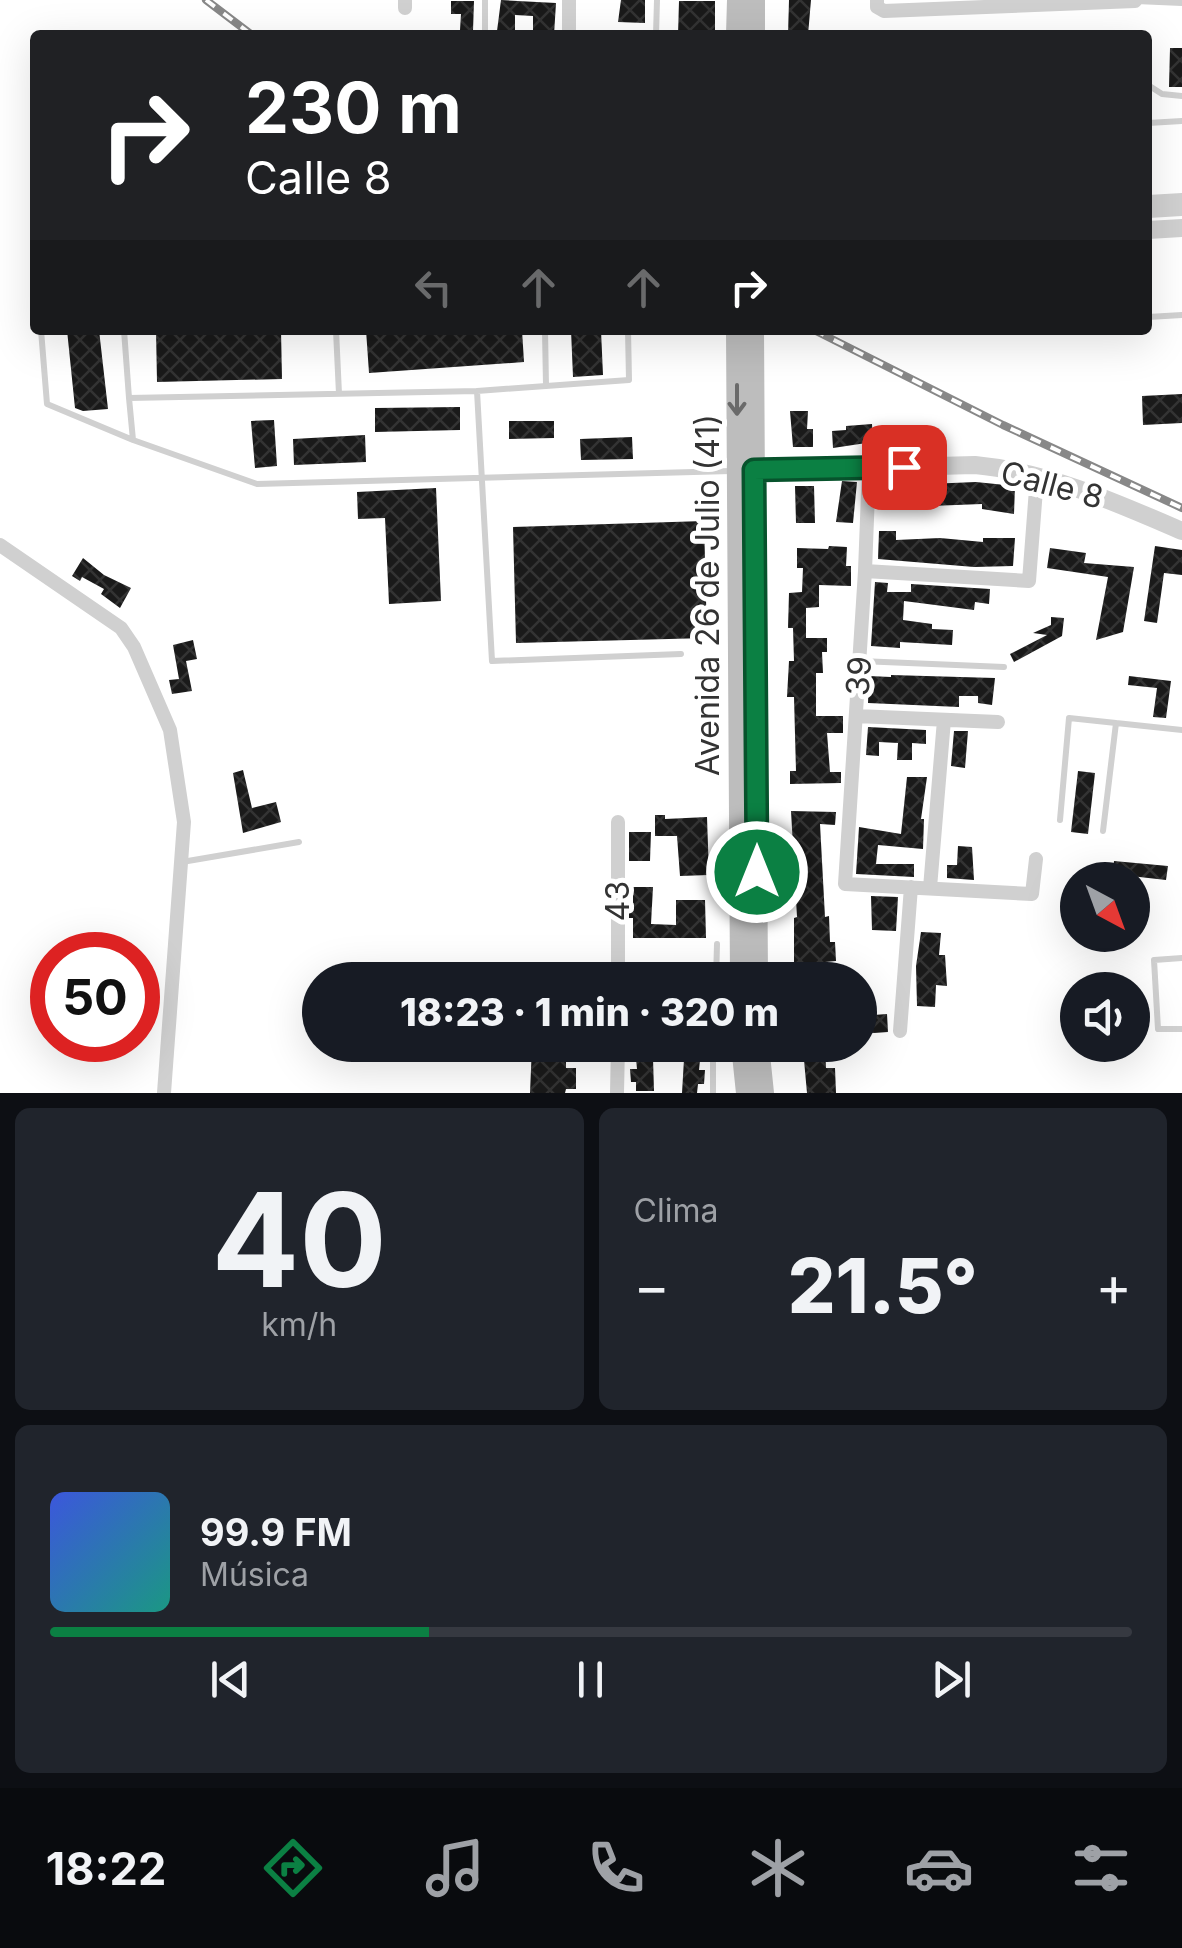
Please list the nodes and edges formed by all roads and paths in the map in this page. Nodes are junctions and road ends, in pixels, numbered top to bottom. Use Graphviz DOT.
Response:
graph roads {
  1 [pos="485,0"];
  2 [pos="570,0"];
  3 [pos="657,0"];
  4 [pos="736,0"];
  5 [pos="755,0"];
  6 [pos="1135,1"];
  7 [pos="1047,2"];
  8 [pos="1182,3"];
  9 [pos="970,4"];
  10 [pos="879,5"];
  11 [pos="485,30"];
  12 [pos="569,30"];
  13 [pos="656,30"];
  14 [pos="736,30"];
  15 [pos="755,30"];
  16 [pos="1152,88"];
  17 [pos="1182,96"];
  18 [pos="1182,121"];
  19 [pos="1152,122"];
  20 [pos="1182,196"];
  21 [pos="1152,198"];
  22 [pos="1182,207"];
  23 [pos="1152,209"];
  24 [pos="1182,228"];
  25 [pos="1152,230"];
  26 [pos="1182,315"];
  27 [pos="1152,317"];
  28 [pos="41,335"];
  29 [pos="124,335"];
  30 [pos="336,335"];
  31 [pos="544,335"];
  32 [pos="628,335"];
  33 [pos="736,335"];
  34 [pos="754,335"];
  35 [pos="546,386"];
  36 [pos="477,391"];
  37 [pos="339,394"];
  38 [pos="129,398"];
  39 [pos="133,440"];
  40 [pos="869,467"];
  41 [pos="746,471"];
  42 [pos="1037,476"];
  43 [pos="482,478"];
  44 [pos="1182,530"];
  45 [pos="0,545"];
  46 [pos="866,571"];
  47 [pos="680,654"];
  48 [pos="860,662"];
  49 [pos="1004,668"];
  50 [pos="856,716"];
  51 [pos="944,720"];
  52 [pos="998,722"];
  53 [pos="1116,724"];
  54 [pos="1182,730"];
  55 [pos="1060,820"];
  56 [pos="618,822"];
  57 [pos="1103,831"];
  58 [pos="299,842"];
  59 [pos="1036,859"];
  60 [pos="181,862"];
  61 [pos="911,887"];
  62 [pos="930,888"];
  63 [pos="717,944"];
  64 [pos="1182,958"];
  65 [pos="618,962"];
  66 [pos="716,962"];
  67 [pos="740,962"];
  68 [pos="758,962"];
  69 [pos="1182,1029"];
  70 [pos="900,1030"];
  71 [pos="618,1062"];
  72 [pos="713,1062"];
  73 [pos="742,1062"];
  74 [pos="761,1062"];
  75 [pos="164,1093"];
  76 [pos="618,1093"];
  77 [pos="713,1093"];
  78 [pos="746,1093"];
  79 [pos="764,1093"];
  1 -- 11 [label="lane"];
  2 -- 12 [label="street"];
  3 -- 13 [label="lane"];
  4 -- 14 [label="main road"];
  5 -- 15 [label="main road"];
  6 -- 7 [label="street"];
  6 -- 8 [label="lane"];
  7 -- 9 [label="street"];
  9 -- 10 [label="street"];
  16 -- 17 [label="lane"];
  18 -- 19 [label="lane"];
  20 -- 21 [label="lane"];
  22 -- 23 [label="street"];
  24 -- 25 [label="street"];
  26 -- 27 [label="lane"];
  28 -- 39 [label="lane"];
  29 -- 38 [label="lane"];
  30 -- 37 [label="lane"];
  31 -- 35 [label="lane"];
  32 -- 35 [label="lane"];
  33 -- 41 [label="main road, Avenida 26 de Julio (41), one-way"];
  34 -- 41 [label="main road, Avenida 26 de Julio (41)"];
  35 -- 36 [label="lane"];
  36 -- 37 [label="lane"];
  36 -- 43 [label="lane"];
  37 -- 38 [label="lane"];
  38 -- 39 [label="lane"];
  39 -- 43 [label="lane"];
  40 -- 41 [label="street, Calle 8"];
  40 -- 42 [label="street, Calle 8"];
  40 -- 46 [label="street, 39"];
  41 -- 43 [label="lane"];
  41 -- 67 [label="main road, Avenida 26 de Julio (41)"];
  41 -- 68 [label="main road, Avenida 26 de Julio (41)"];
  42 -- 44 [label="street, Calle 8"];
  42 -- 46 [label="street"];
  43 -- 47 [label="lane"];
  45 -- 60 [label="street"];
  46 -- 48 [label="street, 39"];
  48 -- 49 [label="lane"];
  48 -- 50 [label="street, 39"];
  50 -- 51 [label="street"];
  50 -- 61 [label="street, 39"];
  51 -- 52 [label="street"];
  51 -- 62 [label="street"];
  53 -- 54 [label="lane"];
  53 -- 55 [label="lane"];
  53 -- 57 [label="lane"];
  56 -- 65 [label="street, 43"];
  58 -- 60 [label="lane"];
  59 -- 62 [label="street"];
  60 -- 75 [label="street"];
  61 -- 62 [label="street"];
  61 -- 70 [label="street"];
  63 -- 66 [label="lane"];
  64 -- 69 [label="lane"];
  71 -- 76 [label="street"];
  72 -- 77 [label="lane"];
  73 -- 78 [label="main road"];
  74 -- 79 [label="main road"];
}
